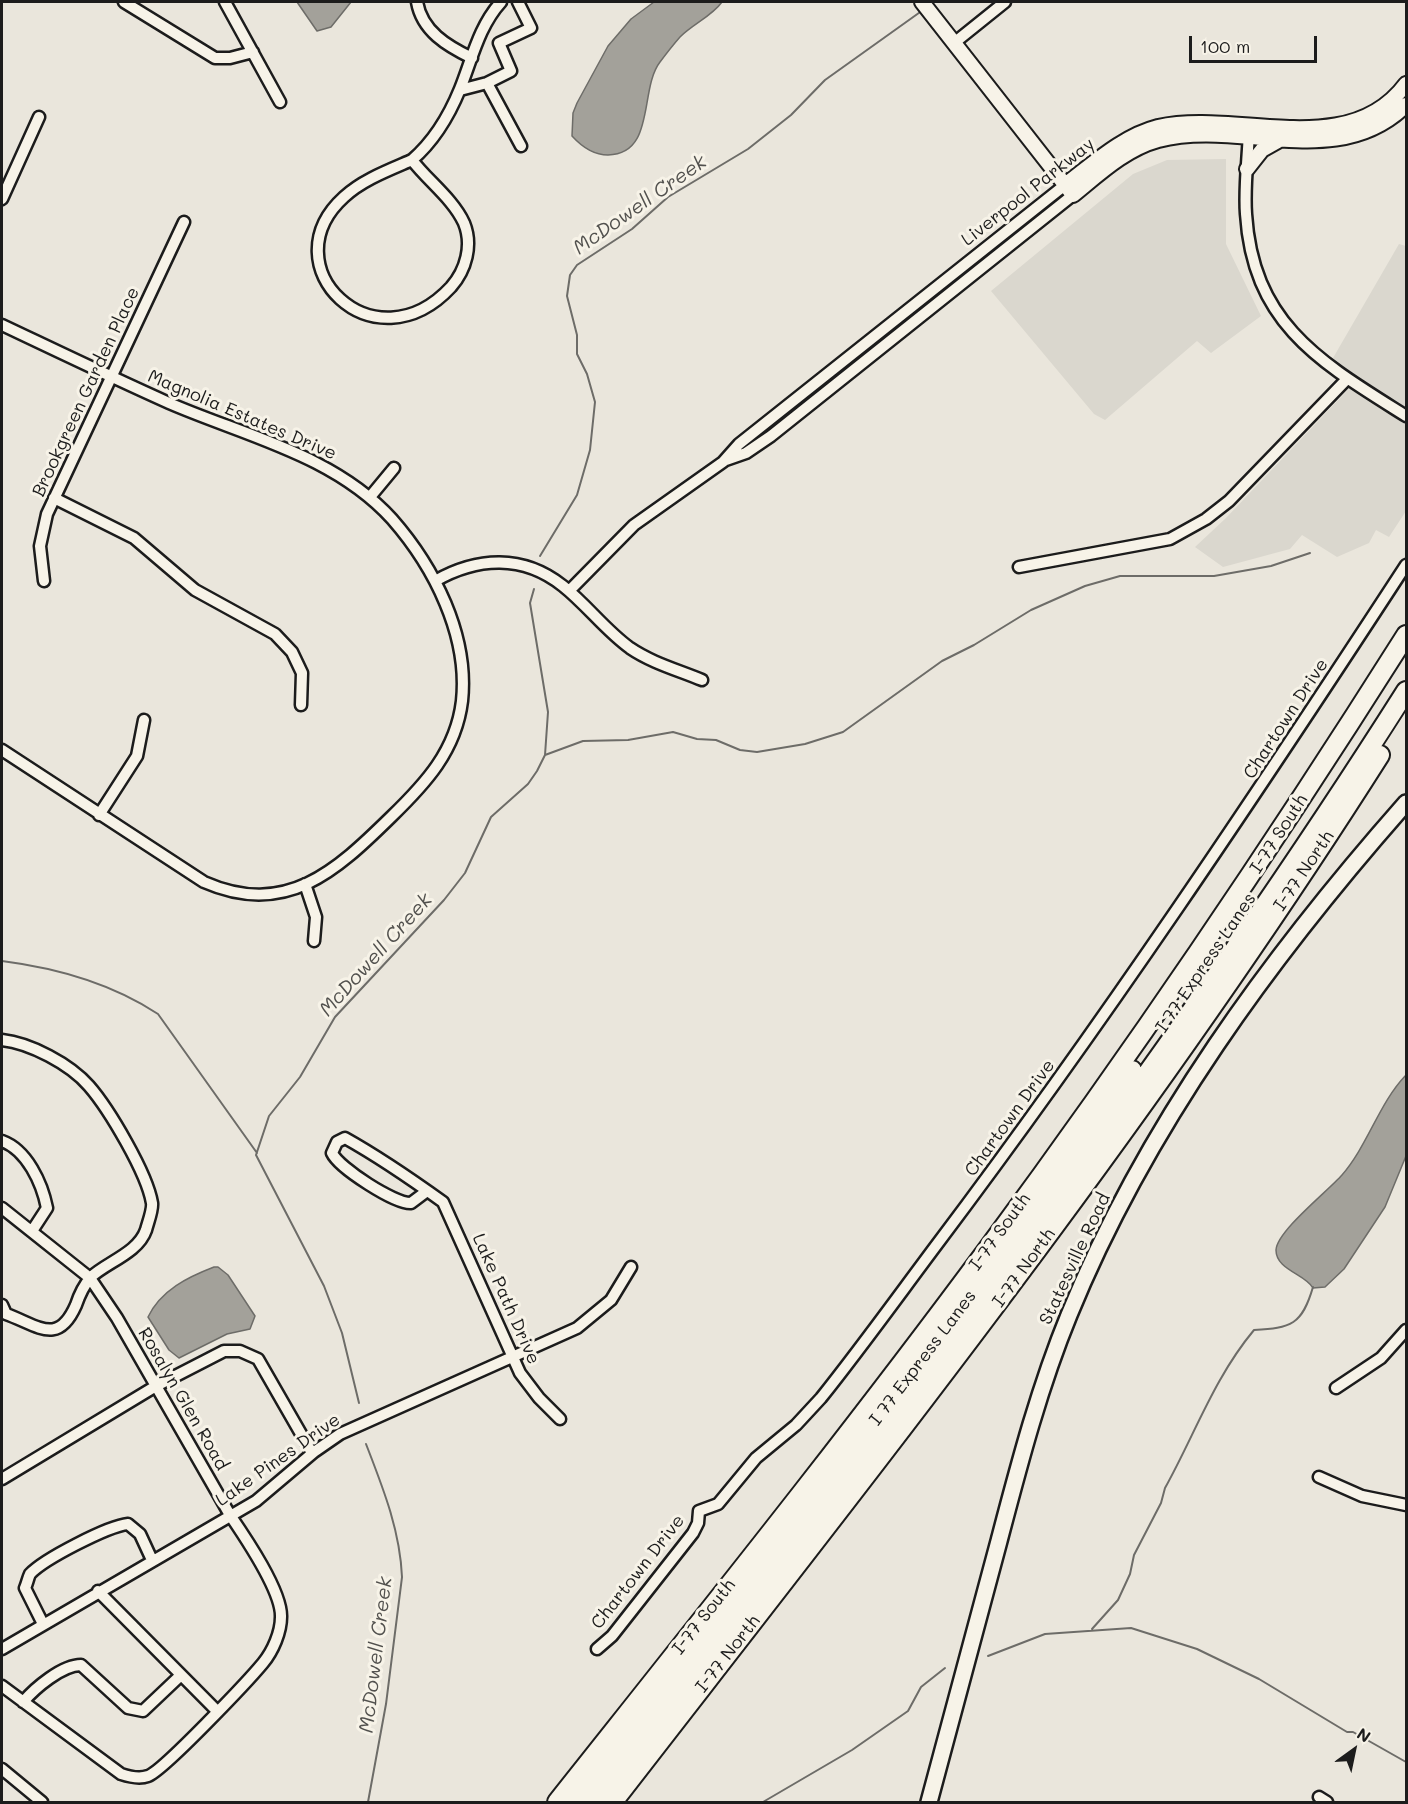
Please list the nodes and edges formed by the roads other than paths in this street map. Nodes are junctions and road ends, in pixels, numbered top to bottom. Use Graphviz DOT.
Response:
graph roads {
  1 [pos="124,2"];
  2 [pos="225,2"];
  3 [pos="417,2"];
  4 [pos="501,2"];
  5 [pos="518,2"];
  6 [pos="922,2"];
  7 [pos="1005,2"];
  8 [pos="954,43"];
  9 [pos="253,52"];
  10 [pos="472,58"];
  11 [pos="487,82"];
  12 [pos="1407,84"];
  13 [pos="460,90"];
  14 [pos="280,102"];
  15 [pos="1407,105"];
  16 [pos="39,117"];
  17 [pos="1249,132"];
  18 [pos="1280,140"];
  19 [pos="520,146"];
  20 [pos="412,160"];
  21 [pos="1247,169"];
  22 [pos="1069,190"];
  23 [pos="2,199"];
  24 [pos="183,222"];
  25 [pos="2,325"];
  26 [pos="111,376"];
  27 [pos="1347,379"];
  28 [pos="1407,416"];
  29 [pos="394,468"];
  30 [pos="370,497"];
  31 [pos="54,498"];
  32 [pos="1407,565"];
  33 [pos="1019,567"];
  34 [pos="44,580"];
  35 [pos="435,581"];
  36 [pos="569,591"];
  37 [pos="1407,636"];
  38 [pos="1407,656"];
  39 [pos="702,680"];
  40 [pos="1407,692"];
  41 [pos="301,705"];
  42 [pos="1407,713"];
  43 [pos="144,720"];
  44 [pos="2,750"];
  45 [pos="1407,804"];
  46 [pos="99,815"];
  47 [pos="305,885"];
  48 [pos="314,941"];
  49 [pos="2,1040"];
  50 [pos="2,1142"];
  51 [pos="427,1191"];
  52 [pos="2,1208"];
  53 [pos="1052,1230"];
  54 [pos="32,1231"];
  55 [pos="631,1267"];
  56 [pos="90,1278"];
  57 [pos="979,1305"];
  58 [pos="3,1313"];
  59 [pos="1407,1330"];
  60 [pos="511,1357"];
  61 [pos="156,1386"];
  62 [pos="1336,1388"];
  63 [pos="560,1419"];
  64 [pos="312,1453"];
  65 [pos="1319,1478"];
  66 [pos="2,1479"];
  67 [pos="1407,1505"];
  68 [pos="230,1515"];
  69 [pos="779,1522"];
  70 [pos="152,1560"];
  71 [pos="98,1592"];
  72 [pos="721,1618"];
  73 [pos="43,1624"];
  74 [pos="2,1649"];
  75 [pos="597,1650"];
  76 [pos="181,1675"];
  77 [pos="2,1686"];
  78 [pos="23,1702"];
  79 [pos="217,1712"];
  80 [pos="2,1769"];
  81 [pos="42,1803"];
  82 [pos="557,1803"];
  83 [pos="575,1803"];
  84 [pos="595,1803"];
  85 [pos="613,1803"];
  86 [pos="929,1803"];
  1 -- 9 [label="street"];
  2 -- 9 [label="street"];
  3 -- 10 [label="street"];
  4 -- 10 [label="street"];
  5 -- 11 [label="street"];
  6 -- 8 [label="street"];
  7 -- 8 [label="street"];
  8 -- 22 [label="street"];
  9 -- 14 [label="street"];
  10 -- 13 [label="street"];
  11 -- 13 [label="street"];
  11 -- 19 [label="street"];
  12 -- 17 [label="street, Liverpool Parkway"];
  13 -- 20 [label="street"];
  15 -- 18 [label="street, Liverpool Parkway"];
  16 -- 23 [label="street"];
  17 -- 18 [label="street, Liverpool Parkway"];
  17 -- 21 [label="street"];
  17 -- 22 [label="street, Liverpool Parkway"];
  18 -- 21 [label="street"];
  20 -- 20 [label="street"];
  21 -- 27 [label="street"];
  22 -- 36 [label="street, Liverpool Parkway"];
  24 -- 26 [label="street, Brookgreen Garden Place"];
  25 -- 26 [label="street, Magnolia Estates Drive"];
  26 -- 30 [label="street, Magnolia Estates Drive"];
  26 -- 31 [label="street, Brookgreen Garden Place"];
  27 -- 28 [label="street"];
  27 -- 33 [label="street"];
  29 -- 30 [label="street"];
  30 -- 35 [label="street, Magnolia Estates Drive"];
  31 -- 34 [label="street, Brookgreen Garden Place"];
  31 -- 41 [label="street"];
  32 -- 75 [label="street, Chartown Drive"];
  35 -- 36 [label="street"];
  35 -- 47 [label="street, Magnolia Estates Drive"];
  36 -- 39 [label="street"];
  37 -- 69 [label="highway, I-77 South"];
  38 -- 72 [label="highway, I 77 Express Lanes"];
  40 -- 57 [label="highway, I 77 Express Lanes"];
  42 -- 53 [label="highway, I-77 North"];
  43 -- 46 [label="street"];
  44 -- 46 [label="street, Magnolia Estates Drive"];
  45 -- 86 [label="main road, Statesville Road"];
  46 -- 47 [label="street, Magnolia Estates Drive"];
  47 -- 48 [label="street"];
  49 -- 56 [label="street"];
  50 -- 54 [label="street"];
  51 -- 51 [label="street, Lake Path Drive"];
  51 -- 60 [label="street, Lake Path Drive"];
  52 -- 54 [label="street, Rosalyn Glen Road"];
  53 -- 57 [label="highway"];
  53 -- 85 [label="highway, I-77 North"];
  54 -- 56 [label="street, Rosalyn Glen Road"];
  55 -- 60 [label="street, Lake Pines Drive"];
  56 -- 58 [label="street"];
  56 -- 61 [label="street, Rosalyn Glen Road"];
  57 -- 84 [label="highway, I 77 Express Lanes"];
  59 -- 62 [label="street"];
  60 -- 63 [label="street, Lake Path Drive"];
  60 -- 64 [label="street, Lake Pines Drive"];
  61 -- 64 [label="street"];
  61 -- 66 [label="street"];
  61 -- 68 [label="street, Rosalyn Glen Road"];
  64 -- 68 [label="street, Lake Pines Drive"];
  65 -- 67 [label="street"];
  68 -- 70 [label="street, Lake Pines Drive"];
  68 -- 79 [label="street, Rosalyn Glen Road"];
  69 -- 72 [label="highway"];
  69 -- 82 [label="highway, I-77 South"];
  70 -- 71 [label="street, Lake Pines Drive"];
  70 -- 73 [label="street"];
  71 -- 73 [label="street, Lake Pines Drive"];
  71 -- 76 [label="street"];
  72 -- 83 [label="highway, I 77 Express Lanes"];
  73 -- 74 [label="street, Lake Pines Drive"];
  76 -- 78 [label="street"];
  76 -- 79 [label="street"];
  77 -- 78 [label="street"];
  78 -- 79 [label="street"];
  80 -- 81 [label="street"];
}
